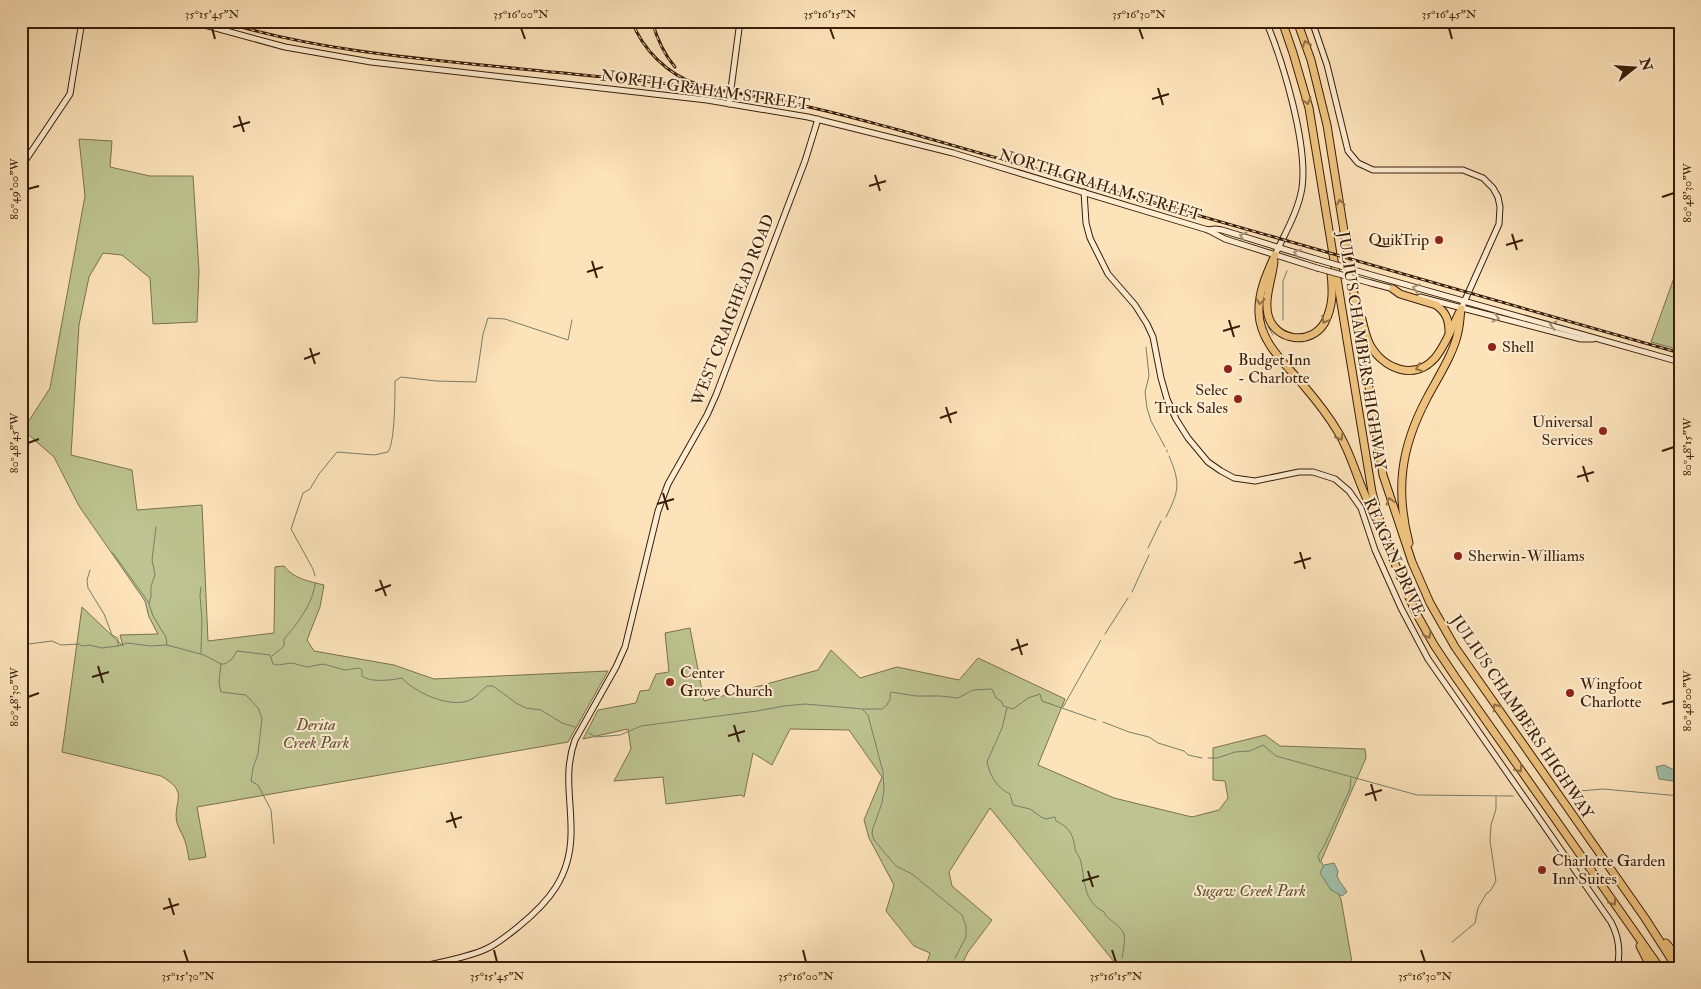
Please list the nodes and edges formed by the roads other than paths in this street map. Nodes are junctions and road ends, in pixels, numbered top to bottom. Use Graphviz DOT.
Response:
graph roads {
  1 [pos="82,21"];
  2 [pos="190,21"];
  3 [pos="740,21"];
  4 [pos="1266,21"];
  5 [pos="1282,21"];
  6 [pos="1297,21"];
  7 [pos="1312,21"];
  8 [pos="729,104"];
  9 [pos="818,119"];
  10 [pos="21,167"];
  11 [pos="1084,192"];
  12 [pos="1327,221"];
  13 [pos="1208,230"];
  14 [pos="1278,247"];
  15 [pos="1275,255"];
  16 [pos="1353,287"];
  17 [pos="1393,289"];
  18 [pos="1464,300"];
  19 [pos="1461,309"];
  20 [pos="1449,332"];
  21 [pos="1595,339"];
  22 [pos="1680,362"];
  23 [pos="1380,522"];
  24 [pos="1419,580"];
  25 [pos="1645,918"];
  26 [pos="1632,930"];
  27 [pos="1680,960"];
  28 [pos="416,968"];
  29 [pos="1618,968"];
  30 [pos="1651,968"];
  31 [pos="1660,968"];
  32 [pos="1677,968"];
  1 -- 10 [label="street"];
  2 -- 8 [label="street, NORTH GRAHAM STREET"];
  3 -- 8 [label="street"];
  4 -- 14 [label="street"];
  5 -- 12 [label="highway, JULIUS CHAMBERS HIGHWAY, one-way"];
  16 -- 6 [label="highway, JULIUS CHAMBERS HIGHWAY, one-way"];
  7 -- 18 [label="street"];
  8 -- 9 [label="street, NORTH GRAHAM STREET"];
  9 -- 11 [label="street, NORTH GRAHAM STREET"];
  9 -- 28 [label="street, WEST CRAIGHEAD ROAD"];
  11 -- 13 [label="street, NORTH GRAHAM STREET"];
  11 -- 29 [label="street, REAGAN DRIVE"];
  12 -- 15 [label="highway, one-way"];
  12 -- 23 [label="highway, JULIUS CHAMBERS HIGHWAY"];
  14 -- 13 [label="street, NORTH GRAHAM STREET, one-way"];
  13 -- 15 [label="street, NORTH GRAHAM STREET"];
  14 -- 15 [label="street"];
  18 -- 14 [label="street, NORTH GRAHAM STREET, one-way, bridge"];
  15 -- 17 [label="street, NORTH GRAHAM STREET, bridge"];
  15 -- 23 [label="highway, one-way"];
  20 -- 16 [label="highway, one-way"];
  24 -- 16 [label="highway, JULIUS CHAMBERS HIGHWAY, one-way"];
  17 -- 19 [label="street, NORTH GRAHAM STREET"];
  17 -- 20 [label="highway"];
  18 -- 19 [label="street"];
  21 -- 18 [label="street, NORTH GRAHAM STREET, one-way"];
  19 -- 20 [label="highway"];
  19 -- 21 [label="street, NORTH GRAHAM STREET, one-way"];
  19 -- 24 [label="highway"];
  21 -- 22 [label="street, NORTH GRAHAM STREET"];
  23 -- 26 [label="highway, JULIUS CHAMBERS HIGHWAY, one-way"];
  25 -- 24 [label="highway, JULIUS CHAMBERS HIGHWAY, one-way"];
  25 -- 27 [label="highway"];
  25 -- 32 [label="highway, JULIUS CHAMBERS HIGHWAY"];
  26 -- 30 [label="highway"];
  26 -- 31 [label="highway, JULIUS CHAMBERS HIGHWAY"];
}
